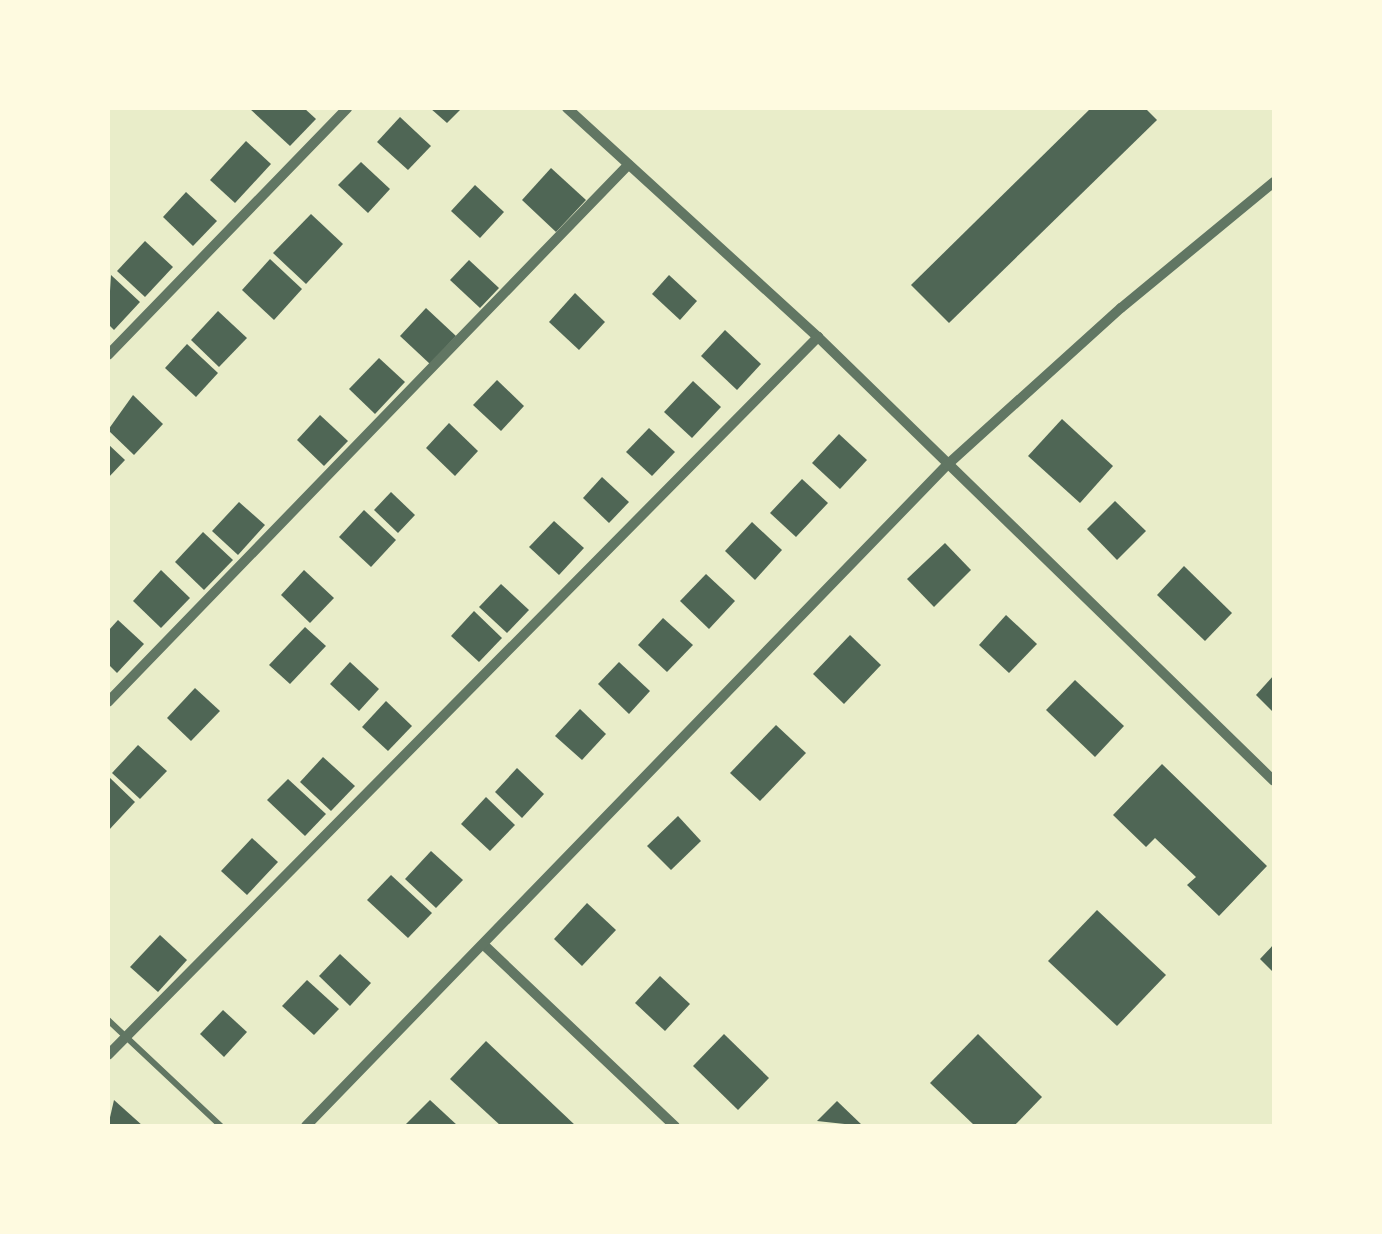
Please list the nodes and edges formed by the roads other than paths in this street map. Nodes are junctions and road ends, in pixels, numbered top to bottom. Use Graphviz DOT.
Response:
graph roads {
  1 [pos="347,108"];
  2 [pos="567,108"];
  3 [pos="628,164"];
  4 [pos="1274,182"];
  5 [pos="818,337"];
  6 [pos="108,355"];
  7 [pos="947,465"];
  8 [pos="108,702"];
  9 [pos="1274,781"];
  10 [pos="485,946"];
  11 [pos="108,1020"];
  12 [pos="125,1036"];
  13 [pos="108,1055"];
  14 [pos="221,1126"];
  15 [pos="306,1126"];
  16 [pos="674,1126"];
  1 -- 6 [label="street"];
  2 -- 3 [label="street"];
  3 -- 5 [label="street"];
  3 -- 8 [label="street"];
  4 -- 7 [label="street"];
  5 -- 7 [label="street"];
  5 -- 12 [label="street"];
  7 -- 9 [label="street"];
  7 -- 10 [label="street"];
  10 -- 15 [label="street"];
  10 -- 16 [label="street"];
  11 -- 12 [label="lane"];
  12 -- 13 [label="street"];
  12 -- 14 [label="lane"];
}
